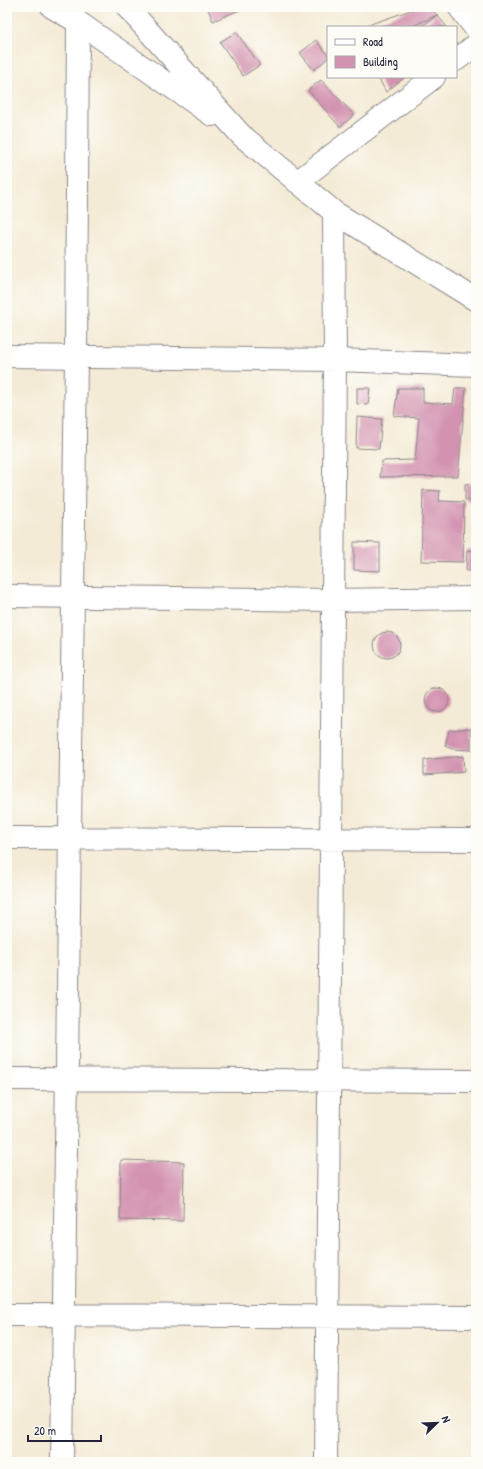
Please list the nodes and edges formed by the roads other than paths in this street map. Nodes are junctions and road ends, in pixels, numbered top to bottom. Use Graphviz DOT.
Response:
graph roads {
  1 [pos="52,7"];
  2 [pos="127,7"];
  3 [pos="459,7"];
  4 [pos="78,22"];
  5 [pos="476,29"];
  6 [pos="476,45"];
  7 [pos="457,59"];
  8 [pos="433,78"];
  9 [pos="241,135"];
  10 [pos="297,182"];
  11 [pos="334,212"];
  12 [pos="476,300"];
  13 [pos="7,356"];
  14 [pos="76,357"];
  15 [pos="335,360"];
  16 [pos="476,364"];
  17 [pos="7,596"];
  18 [pos="73,596"];
  19 [pos="476,598"];
  20 [pos="333,600"];
  21 [pos="7,838"];
  22 [pos="70,838"];
  23 [pos="331,839"];
  24 [pos="476,840"];
  25 [pos="7,1079"];
  26 [pos="67,1079"];
  27 [pos="329,1080"];
  28 [pos="476,1080"];
  29 [pos="7,1315"];
  30 [pos="64,1315"];
  31 [pos="327,1317"];
  32 [pos="476,1317"];
  33 [pos="62,1462"];
  34 [pos="326,1462"];
  1 -- 4 [label="street"];
  2 -- 9 [label="street"];
  3 -- 5 [label="street"];
  4 -- 9 [label="street"];
  4 -- 14 [label="street"];
  6 -- 7 [label="street"];
  8 -- 10 [label="street"];
  9 -- 10 [label="street"];
  10 -- 11 [label="street"];
  11 -- 12 [label="street"];
  11 -- 15 [label="street"];
  13 -- 14 [label="street"];
  14 -- 15 [label="street"];
  14 -- 18 [label="street"];
  15 -- 16 [label="street"];
  15 -- 20 [label="street"];
  17 -- 18 [label="street"];
  18 -- 20 [label="street"];
  18 -- 22 [label="street"];
  19 -- 20 [label="street"];
  20 -- 23 [label="street"];
  21 -- 22 [label="street"];
  22 -- 23 [label="street"];
  22 -- 26 [label="street"];
  23 -- 24 [label="street"];
  23 -- 27 [label="street"];
  25 -- 26 [label="street"];
  26 -- 27 [label="street"];
  26 -- 30 [label="street"];
  27 -- 28 [label="street"];
  27 -- 31 [label="street"];
  29 -- 30 [label="street"];
  30 -- 31 [label="street"];
  30 -- 33 [label="street"];
  31 -- 32 [label="street"];
  31 -- 34 [label="street"];
}
